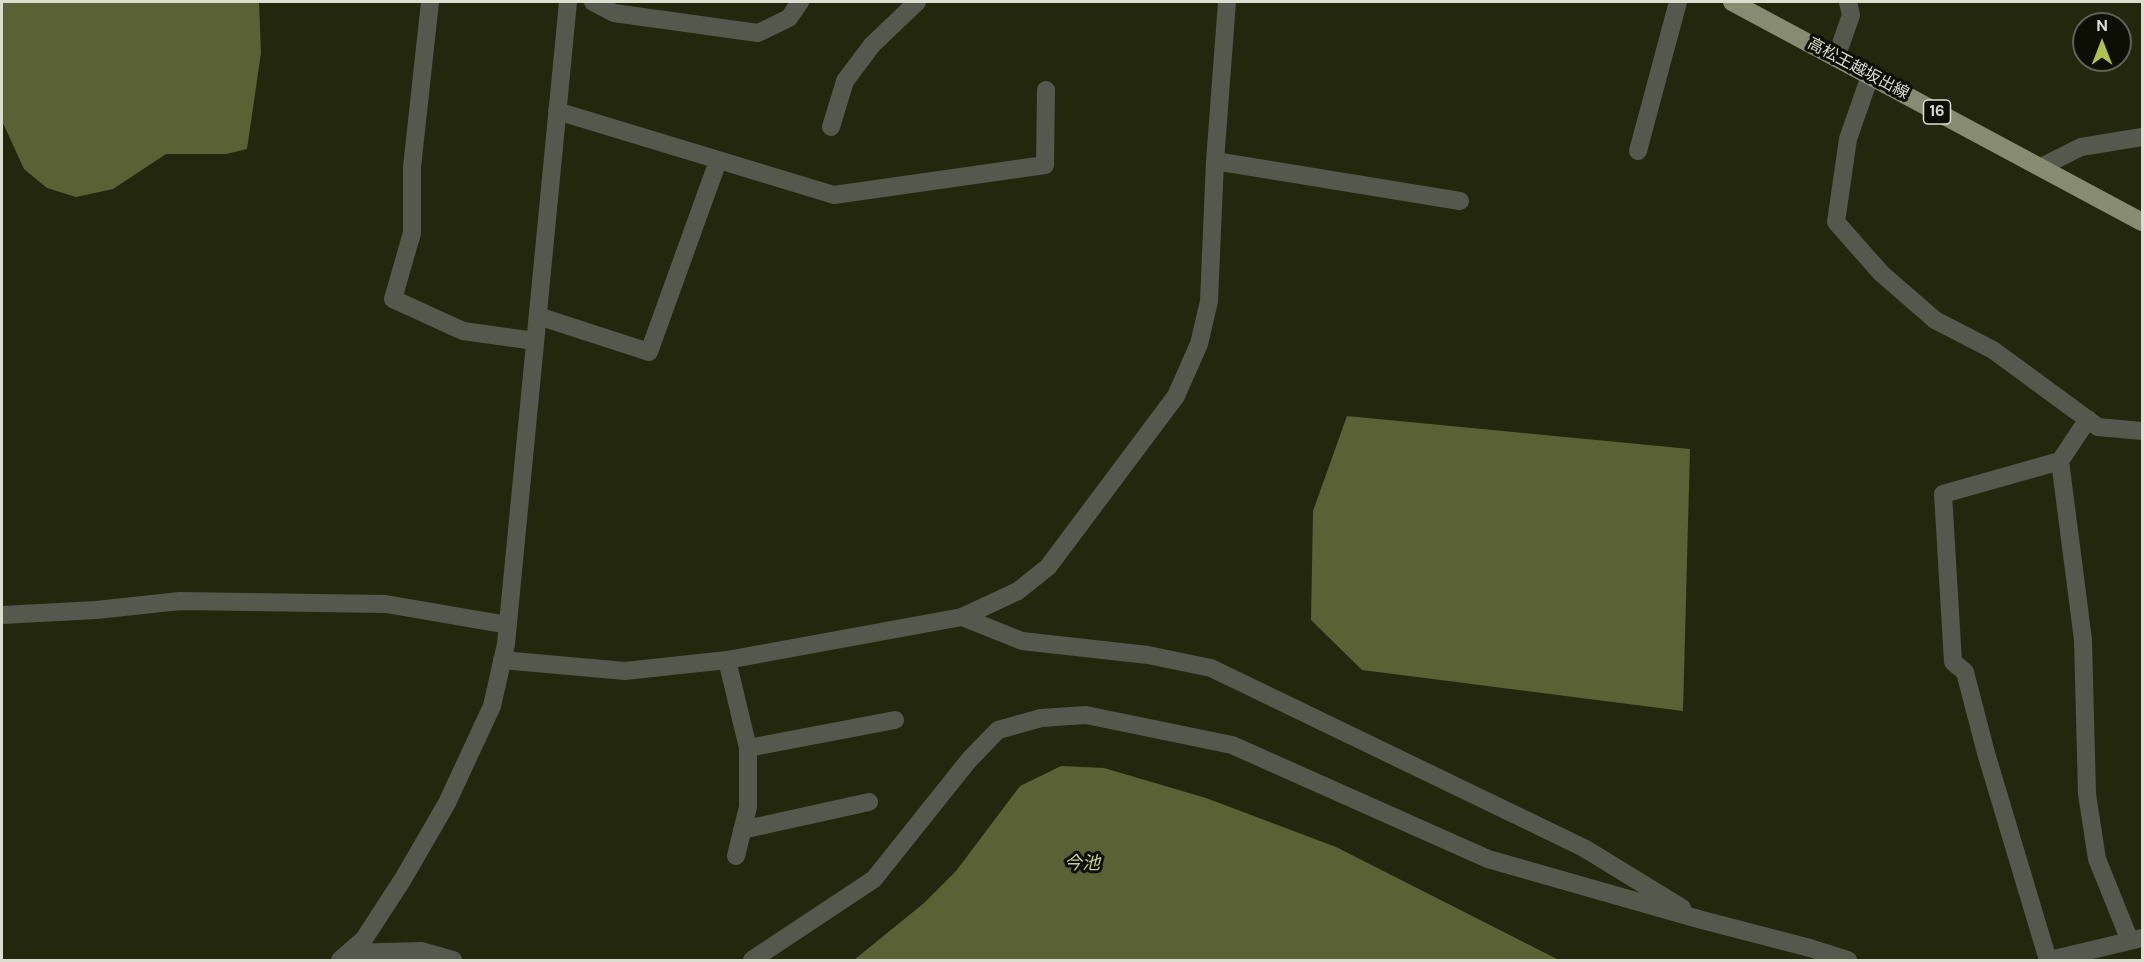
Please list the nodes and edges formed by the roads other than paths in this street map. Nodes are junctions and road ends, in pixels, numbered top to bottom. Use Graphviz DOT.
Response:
graph roads {
  1 [pos="430,2"];
  2 [pos="568,2"];
  3 [pos="593,2"];
  4 [pos="800,2"];
  5 [pos="917,2"];
  6 [pos="1227,2"];
  7 [pos="1678,2"];
  8 [pos="1732,2"];
  9 [pos="1848,2"];
  10 [pos="1836,58"];
  11 [pos="1870,76"];
  12 [pos="1046,90"];
  13 [pos="557,111"];
  14 [pos="831,127"];
  15 [pos="2142,137"];
  16 [pos="1638,152"];
  17 [pos="718,160"];
  18 [pos="1215,161"];
  19 [pos="2041,167"];
  20 [pos="1460,201"];
  21 [pos="2142,222"];
  22 [pos="538,316"];
  23 [pos="535,341"];
  24 [pos="2088,419"];
  25 [pos="2142,430"];
  26 [pos="2060,461"];
  27 [pos="2,615"];
  28 [pos="962,617"];
  29 [pos="508,625"];
  30 [pos="502,660"];
  31 [pos="727,660"];
  32 [pos="895,720"];
  33 [pos="748,748"];
  34 [pos="869,802"];
  35 [pos="742,830"];
  36 [pos="736,856"];
  37 [pos="1702,920"];
  38 [pos="2136,940"];
  39 [pos="1809,954"];
  40 [pos="344,956"];
  41 [pos="453,960"];
  42 [pos="752,960"];
  43 [pos="1848,960"];
  44 [pos="2049,960"];
  1 -- 23 [label="street"];
  2 -- 13 [label="street"];
  3 -- 4 [label="street"];
  5 -- 14 [label="street"];
  6 -- 18 [label="street"];
  7 -- 16 [label="street"];
  8 -- 10 [label="main road, 高松王越坂出線 / 16"];
  9 -- 10 [label="street"];
  10 -- 11 [label="main road, 高松王越坂出線 / 16"];
  11 -- 19 [label="main road, 高松王越坂出線 / 16"];
  11 -- 24 [label="street"];
  12 -- 17 [label="street"];
  13 -- 17 [label="street"];
  13 -- 22 [label="street"];
  15 -- 19 [label="street"];
  17 -- 22 [label="street"];
  18 -- 20 [label="street"];
  18 -- 28 [label="street"];
  19 -- 21 [label="main road, 高松王越坂出線 / 16"];
  22 -- 23 [label="street"];
  23 -- 29 [label="street"];
  24 -- 25 [label="street"];
  24 -- 26 [label="street"];
  26 -- 38 [label="street"];
  26 -- 44 [label="street"];
  27 -- 29 [label="street"];
  28 -- 31 [label="street"];
  28 -- 37 [label="street"];
  29 -- 30 [label="street"];
  30 -- 31 [label="street"];
  30 -- 40 [label="street"];
  31 -- 33 [label="street"];
  32 -- 33 [label="street"];
  33 -- 35 [label="street"];
  34 -- 35 [label="street"];
  35 -- 36 [label="street"];
  37 -- 39 [label="street"];
  37 -- 42 [label="street"];
  38 -- 44 [label="street"];
  39 -- 43 [label="street"];
  40 -- 41 [label="street"];
}
